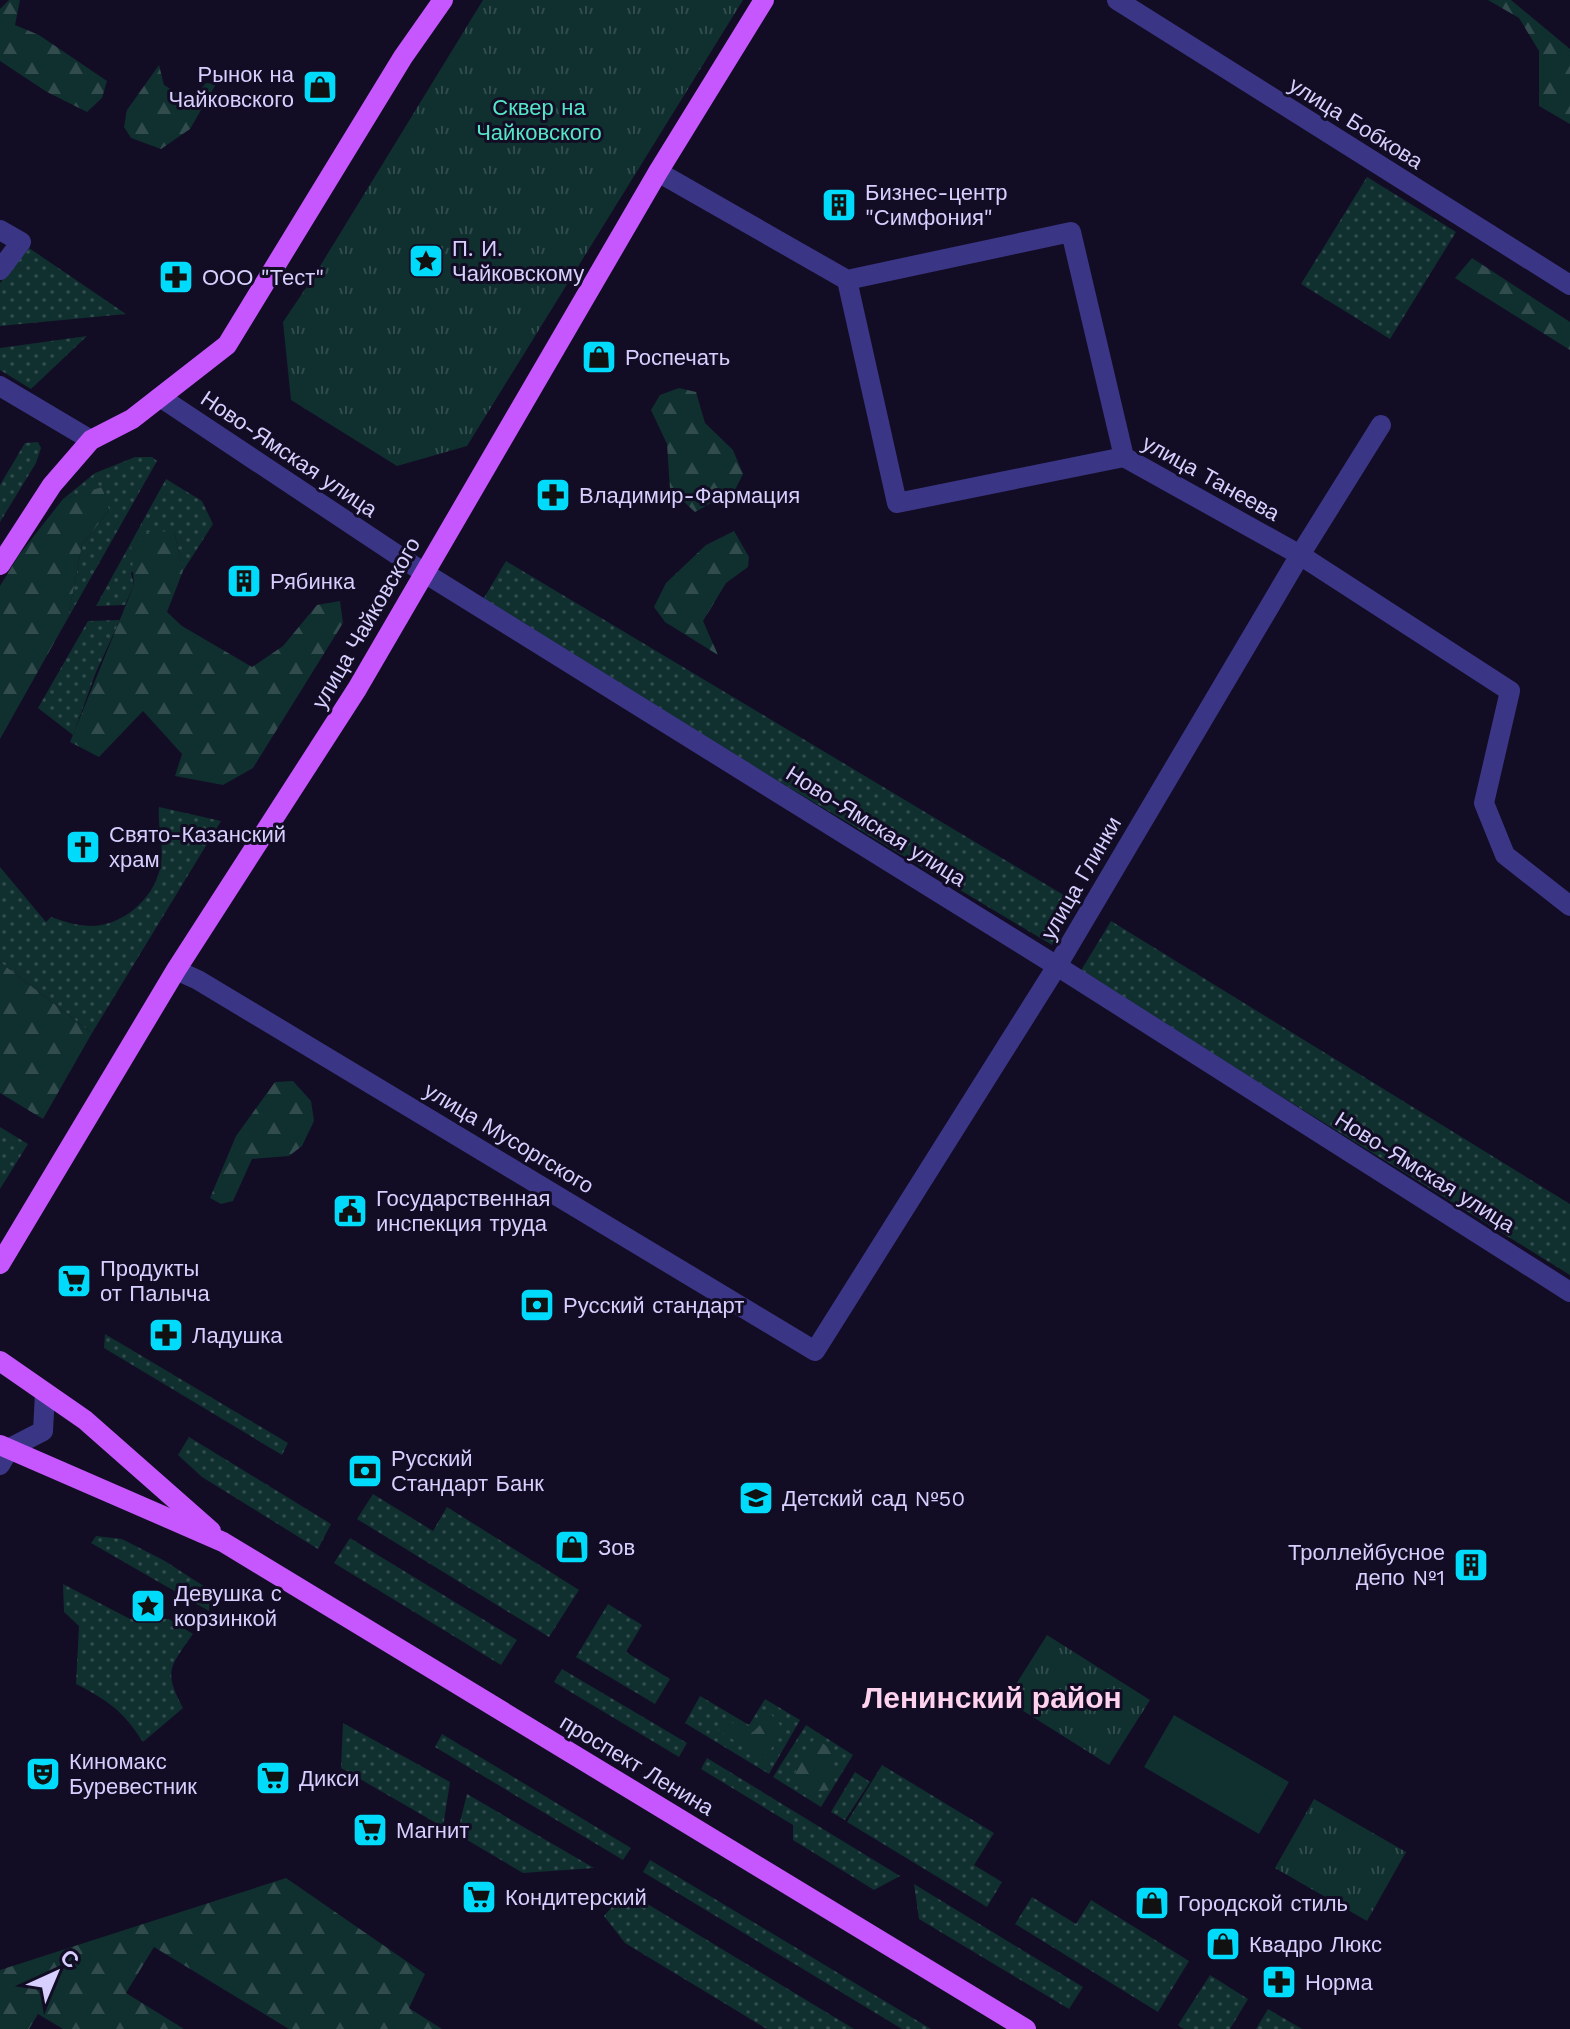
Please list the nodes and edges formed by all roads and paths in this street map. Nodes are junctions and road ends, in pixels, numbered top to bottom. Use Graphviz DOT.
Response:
graph roads {
  1 [pos="443,0"];
  2 [pos="764,0"];
  3 [pos="1117,0"];
  4 [pos="658,172"];
  5 [pos="0,230"];
  6 [pos="0,270"];
  7 [pos="847,280"];
  8 [pos="1570,285"];
  9 [pos="0,386"];
  10 [pos="160,397"];
  11 [pos="1381,425"];
  12 [pos="91,440"];
  13 [pos="1124,457"];
  14 [pos="1300,555"];
  15 [pos="0,565"];
  16 [pos="423,572"];
  17 [pos="1570,906"];
  18 [pos="1057,966"];
  19 [pos="176,970"];
  20 [pos="0,1264"];
  21 [pos="1570,1292"];
  22 [pos="815,1351"];
  23 [pos="0,1361"];
  24 [pos="45,1393"];
  25 [pos="3,1453"];
  26 [pos="223,1542"];
  27 [pos="1026,2029"];
  1 -- 10 [label="main road"];
  2 -- 4 [label="main road, улица Чайковского"];
  3 -- 8 [label="street, улица Бобкова"];
  4 -- 7 [label="street"];
  4 -- 16 [label="main road, улица Чайковского"];
  5 -- 6 [label="street"];
  7 -- 13 [label="street"];
  7 -- 13 [label="street, улица Танеева"];
  9 -- 12 [label="street"];
  10 -- 12 [label="main road"];
  10 -- 16 [label="street, Ново-Ямская улица"];
  11 -- 14 [label="street, улица Глинки"];
  12 -- 15 [label="main road"];
  13 -- 14 [label="street, улица Танеева"];
  14 -- 17 [label="street, улица Танеева"];
  14 -- 18 [label="street, улица Глинки"];
  16 -- 18 [label="street, Ново-Ямская улица"];
  16 -- 19 [label="main road, улица Чайковского"];
  18 -- 21 [label="street, Ново-Ямская улица"];
  18 -- 22 [label="street, улица Глинки"];
  19 -- 20 [label="main road, улица Чайковского"];
  19 -- 22 [label="street, улица Мусоргского"];
  23 -- 24 [label="main road, проспект Ленина"];
  24 -- 25 [label="street"];
  24 -- 26 [label="main road, проспект Ленина"];
  25 -- 26 [label="main road, проспект Ленина"];
  26 -- 27 [label="main road, проспект Ленина"];
}
